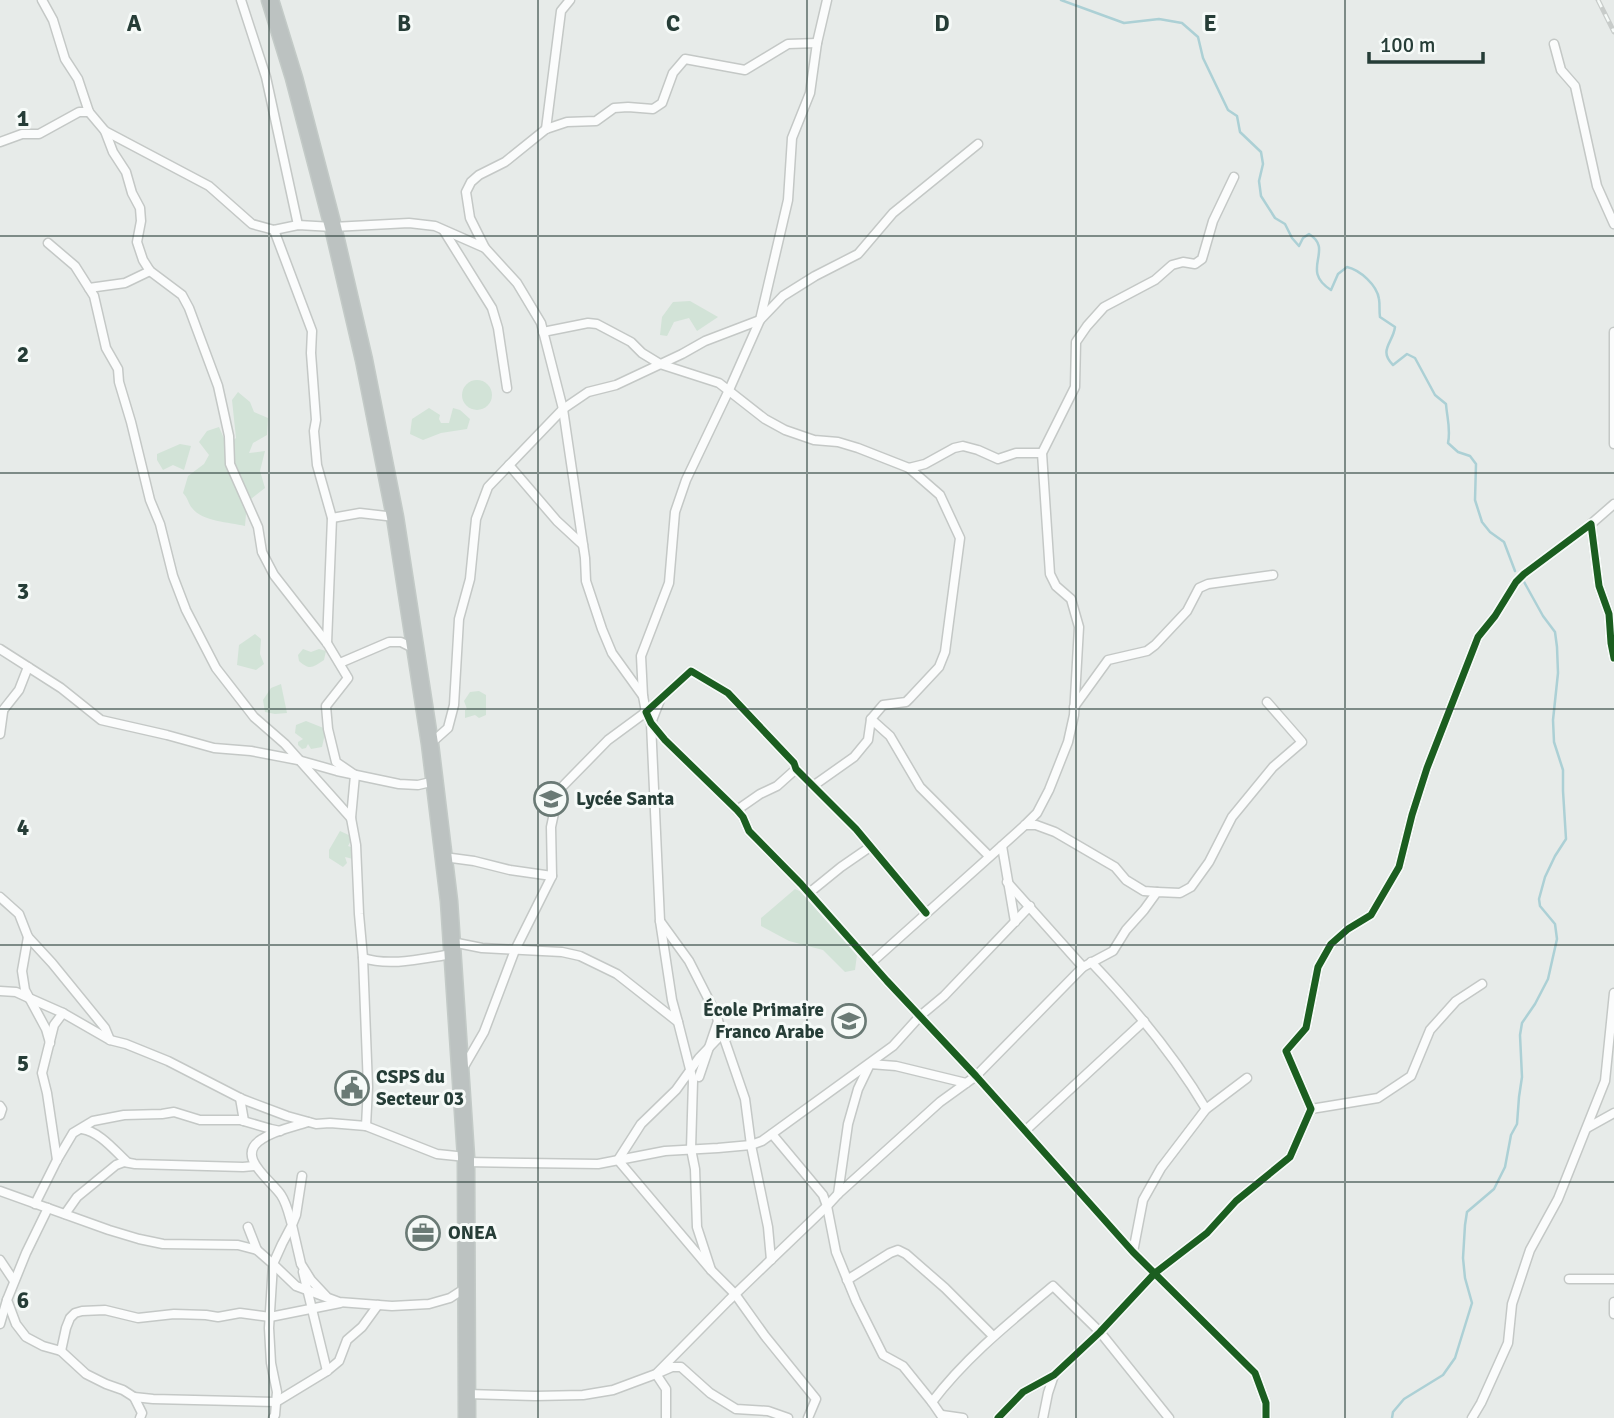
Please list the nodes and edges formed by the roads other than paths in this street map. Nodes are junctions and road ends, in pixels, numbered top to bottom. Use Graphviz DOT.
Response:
graph roads {
  1 [pos="42,0"];
  2 [pos="241,0"];
  3 [pos="270,0"];
  4 [pos="570,0"];
  5 [pos="827,0"];
  6 [pos="817,43"];
  7 [pos="1554,44"];
  8 [pos="89,112"];
  9 [pos="546,129"];
  10 [pos="105,131"];
  11 [pos="0,142"];
  12 [pos="978,144"];
  13 [pos="1234,177"];
  14 [pos="1614,224"];
  15 [pos="298,225"];
  16 [pos="333,227"];
  17 [pos="274,230"];
  18 [pos="443,230"];
  19 [pos="48,243"];
  20 [pos="485,248"];
  21 [pos="150,271"];
  22 [pos="89,288"];
  23 [pos="760,320"];
  24 [pos="543,332"];
  25 [pos="1614,332"];
  26 [pos="660,364"];
  27 [pos="507,388"];
  28 [pos="729,390"];
  29 [pos="563,409"];
  30 [pos="1614,444"];
  31 [pos="1042,453"];
  32 [pos="509,466"];
  33 [pos="909,468"];
  34 [pos="1614,504"];
  35 [pos="395,517"];
  36 [pos="332,518"];
  37 [pos="1591,524"];
  38 [pos="583,545"];
  39 [pos="1273,575"];
  40 [pos="327,643"];
  41 [pos="0,649"];
  42 [pos="416,650"];
  43 [pos="1614,658"];
  44 [pos="340,663"];
  45 [pos="28,667"];
  46 [pos="643,696"];
  47 [pos="662,697"];
  48 [pos="1267,702"];
  49 [pos="1074,707"];
  50 [pos="646,712"];
  51 [pos="1,713"];
  52 [pos="872,719"];
  53 [pos="651,723"];
  54 [pos="0,734"];
  55 [pos="430,744"];
  56 [pos="298,760"];
  57 [pos="796,769"];
  58 [pos="355,775"];
  59 [pos="435,781"];
  60 [pos="813,786"];
  61 [pos="737,810"];
  62 [pos="351,818"];
  63 [pos="1025,825"];
  64 [pos="1002,846"];
  65 [pos="870,847"];
  66 [pos="989,856"];
  67 [pos="444,857"];
  68 [pos="552,876"];
  69 [pos="1007,882"];
  70 [pos="1157,892"];
  71 [pos="809,893"];
  72 [pos="0,897"];
  73 [pos="1030,906"];
  74 [pos="926,913"];
  75 [pos="660,921"];
  76 [pos="1014,922"];
  77 [pos="28,937"];
  78 [pos="452,948"];
  79 [pos="515,950"];
  80 [pos="363,958"];
  81 [pos="872,963"];
  82 [pos="1087,965"];
  83 [pos="1482,984"];
  84 [pos="0,990"];
  85 [pos="1614,993"];
  86 [pos="29,998"];
  87 [pos="63,1013"];
  88 [pos="920,1016"];
  89 [pos="718,1021"];
  90 [pos="1144,1021"];
  91 [pos="678,1023"];
  92 [pos="723,1033"];
  93 [pos="110,1040"];
  94 [pos="50,1044"];
  95 [pos="709,1047"];
  96 [pos="870,1064"];
  97 [pos="1611,1065"];
  98 [pos="691,1068"];
  99 [pos="461,1073"];
  100 [pos="976,1076"];
  101 [pos="699,1077"];
  102 [pos="1247,1078"];
  103 [pos="966,1083"];
  104 [pos="240,1098"];
  105 [pos="0,1106"];
  106 [pos="1206,1109"];
  107 [pos="1311,1109"];
  108 [pos="1614,1112"];
  109 [pos="0,1115"];
  110 [pos="244,1121"];
  111 [pos="308,1122"];
  112 [pos="366,1126"];
  113 [pos="1587,1128"];
  114 [pos="82,1129"];
  115 [pos="1026,1130"];
  116 [pos="281,1131"];
  117 [pos="772,1134"];
  118 [pos="751,1144"];
  119 [pos="691,1149"];
  120 [pos="57,1160"];
  121 [pos="466,1160"];
  122 [pos="618,1160"];
  123 [pos="127,1162"];
  124 [pos="254,1166"];
  125 [pos="302,1176"];
  126 [pos="0,1183"];
  127 [pos="2,1192"];
  128 [pos="838,1194"];
  129 [pos="35,1204"];
  130 [pos="827,1206"];
  131 [pos="48,1208"];
  132 [pos="65,1214"];
  133 [pos="292,1225"];
  134 [pos="248,1227"];
  135 [pos="257,1250"];
  136 [pos="1133,1252"];
  137 [pos="0,1260"];
  138 [pos="771,1260"];
  139 [pos="273,1264"];
  140 [pos="301,1265"];
  141 [pos="711,1270"];
  142 [pos="1155,1273"];
  143 [pos="1569,1279"];
  144 [pos="1614,1279"];
  145 [pos="847,1280"];
  146 [pos="14,1281"];
  147 [pos="467,1287"];
  148 [pos="307,1290"];
  149 [pos="735,1294"];
  150 [pos="328,1298"];
  151 [pos="7,1300"];
  152 [pos="343,1302"];
  153 [pos="1614,1302"];
  154 [pos="271,1305"];
  155 [pos="378,1305"];
  156 [pos="312,1309"];
  157 [pos="284,1314"];
  158 [pos="1614,1314"];
  159 [pos="270,1317"];
  160 [pos="0,1324"];
  161 [pos="1100,1332"];
  162 [pos="993,1336"];
  163 [pos="61,1351"];
  164 [pos="327,1371"];
  165 [pos="656,1374"];
  166 [pos="1054,1376"];
  167 [pos="467,1394"];
  168 [pos="134,1397"];
  169 [pos="932,1402"];
  170 [pos="276,1413"];
  171 [pos="943,1416"];
  172 [pos="140,1418"];
  173 [pos="467,1418"];
  174 [pos="666,1418"];
  175 [pos="788,1418"];
  176 [pos="808,1418"];
  177 [pos="963,1418"];
  178 [pos="998,1418"];
  179 [pos="1043,1418"];
  180 [pos="1169,1418"];
  181 [pos="1266,1418"];
  182 [pos="1472,1418"];
  1 -- 8 [label="street"];
  2 -- 15 [label="street"];
  3 -- 16 [label="highway"];
  4 -- 9 [label="street"];
  5 -- 6 [label="street"];
  6 -- 9 [label="street"];
  6 -- 23 [label="street"];
  7 -- 14 [label="street"];
  8 -- 10 [label="street"];
  8 -- 11 [label="street"];
  9 -- 20 [label="street"];
  10 -- 17 [label="street"];
  10 -- 21 [label="street"];
  12 -- 23 [label="street"];
  13 -- 31 [label="street"];
  15 -- 16 [label="street"];
  15 -- 17 [label="street"];
  16 -- 18 [label="street"];
  16 -- 35 [label="highway"];
  17 -- 36 [label="street"];
  18 -- 20 [label="street"];
  18 -- 27 [label="street"];
  19 -- 22 [label="street"];
  20 -- 24 [label="street"];
  21 -- 22 [label="street"];
  21 -- 40 [label="street"];
  22 -- 56 [label="street"];
  23 -- 26 [label="street"];
  23 -- 28 [label="street"];
  24 -- 26 [label="street"];
  24 -- 29 [label="street"];
  25 -- 30 [label="street"];
  26 -- 28 [label="street"];
  26 -- 29 [label="street"];
  28 -- 33 [label="street"];
  28 -- 46 [label="street"];
  29 -- 32 [label="street"];
  29 -- 38 [label="street"];
  31 -- 33 [label="street"];
  31 -- 49 [label="street"];
  32 -- 38 [label="street"];
  32 -- 55 [label="street"];
  33 -- 52 [label="street"];
  34 -- 37 [label="street"];
  35 -- 36 [label="street"];
  35 -- 42 [label="highway"];
  36 -- 40 [label="street"];
  37 -- 43 [label="street"];
  37 -- 107 [label="street"];
  38 -- 46 [label="street"];
  39 -- 49 [label="street"];
  40 -- 44 [label="street"];
  41 -- 45 [label="street"];
  42 -- 44 [label="street"];
  42 -- 55 [label="highway"];
  44 -- 58 [label="street"];
  45 -- 51 [label="street"];
  45 -- 56 [label="street"];
  46 -- 50 [label="street"];
  47 -- 50 [label="street"];
  47 -- 53 [label="street"];
  47 -- 57 [label="street"];
  48 -- 70 [label="street"];
  49 -- 63 [label="street"];
  50 -- 53 [label="street"];
  50 -- 68 [label="street"];
  51 -- 54 [label="street"];
  52 -- 60 [label="street"];
  52 -- 66 [label="street"];
  53 -- 61 [label="street"];
  53 -- 75 [label="street"];
  55 -- 59 [label="highway"];
  56 -- 58 [label="street"];
  56 -- 62 [label="street"];
  57 -- 60 [label="street"];
  57 -- 61 [label="street"];
  58 -- 59 [label="street"];
  58 -- 62 [label="street"];
  59 -- 67 [label="highway"];
  60 -- 65 [label="street"];
  61 -- 71 [label="street"];
  62 -- 80 [label="street"];
  63 -- 64 [label="street"];
  63 -- 70 [label="street"];
  64 -- 66 [label="street"];
  64 -- 69 [label="street"];
  65 -- 71 [label="street"];
  65 -- 74 [label="street"];
  66 -- 74 [label="street"];
  67 -- 68 [label="street"];
  67 -- 78 [label="highway"];
  68 -- 79 [label="street"];
  69 -- 73 [label="street"];
  69 -- 76 [label="street"];
  70 -- 82 [label="street"];
  71 -- 81 [label="street"];
  72 -- 77 [label="street"];
  73 -- 76 [label="street"];
  73 -- 82 [label="street"];
  74 -- 81 [label="street"];
  75 -- 89 [label="street"];
  75 -- 91 [label="street"];
  76 -- 88 [label="street"];
  77 -- 86 [label="street"];
  77 -- 93 [label="street"];
  78 -- 79 [label="street"];
  78 -- 80 [label="street"];
  78 -- 99 [label="highway"];
  79 -- 91 [label="street"];
  79 -- 99 [label="street"];
  80 -- 112 [label="street"];
  81 -- 88 [label="street"];
  82 -- 90 [label="street"];
  82 -- 100 [label="street"];
  83 -- 107 [label="street"];
  84 -- 86 [label="street"];
  85 -- 97 [label="street"];
  86 -- 87 [label="street"];
  86 -- 94 [label="street"];
  87 -- 93 [label="street"];
  87 -- 94 [label="street"];
  88 -- 96 [label="street"];
  88 -- 100 [label="street"];
  89 -- 92 [label="street"];
  89 -- 95 [label="street"];
  90 -- 106 [label="street"];
  90 -- 115 [label="street"];
  91 -- 98 [label="street"];
  92 -- 95 [label="street"];
  92 -- 118 [label="street"];
  93 -- 104 [label="street"];
  94 -- 120 [label="street"];
  95 -- 98 [label="street"];
  95 -- 101 [label="street"];
  96 -- 103 [label="street"];
  96 -- 117 [label="street"];
  96 -- 128 [label="street"];
  97 -- 113 [label="street"];
  98 -- 119 [label="street"];
  98 -- 122 [label="street"];
  99 -- 121 [label="highway"];
  100 -- 103 [label="street"];
  100 -- 115 [label="street"];
  102 -- 106 [label="street"];
  103 -- 128 [label="street"];
  104 -- 110 [label="street"];
  104 -- 111 [label="street"];
  105 -- 109 [label="street"];
  106 -- 136 [label="street"];
  107 -- 142 [label="street"];
  108 -- 113 [label="street"];
  110 -- 114 [label="street"];
  110 -- 116 [label="street"];
  111 -- 112 [label="street"];
  111 -- 116 [label="street"];
  112 -- 121 [label="street"];
  113 -- 182 [label="street"];
  114 -- 120 [label="street"];
  114 -- 123 [label="street"];
  115 -- 136 [label="street"];
  116 -- 124 [label="street"];
  117 -- 118 [label="street"];
  117 -- 130 [label="street"];
  118 -- 119 [label="street"];
  118 -- 138 [label="street"];
  119 -- 122 [label="street"];
  119 -- 141 [label="street"];
  120 -- 129 [label="street"];
  121 -- 122 [label="street"];
  121 -- 147 [label="highway"];
  122 -- 141 [label="street"];
  123 -- 124 [label="street"];
  123 -- 132 [label="street"];
  124 -- 133 [label="street"];
  125 -- 133 [label="street"];
  126 -- 127 [label="street"];
  127 -- 129 [label="street"];
  128 -- 130 [label="street"];
  129 -- 131 [label="street"];
  130 -- 138 [label="street"];
  130 -- 145 [label="street"];
  131 -- 132 [label="street"];
  131 -- 146 [label="street"];
  132 -- 135 [label="street"];
  133 -- 139 [label="street"];
  133 -- 140 [label="street"];
  134 -- 135 [label="street"];
  135 -- 139 [label="street"];
  136 -- 142 [label="street"];
  137 -- 146 [label="street"];
  138 -- 149 [label="street"];
  139 -- 148 [label="street"];
  139 -- 154 [label="street"];
  140 -- 148 [label="street"];
  140 -- 150 [label="street"];
  141 -- 149 [label="street"];
  142 -- 161 [label="street"];
  142 -- 181 [label="street"];
  143 -- 144 [label="street"];
  145 -- 162 [label="street"];
  145 -- 169 [label="street"];
  146 -- 151 [label="street"];
  147 -- 155 [label="street"];
  147 -- 167 [label="highway"];
  148 -- 150 [label="street"];
  148 -- 156 [label="street"];
  149 -- 165 [label="street"];
  149 -- 176 [label="street"];
  150 -- 152 [label="street"];
  151 -- 160 [label="street"];
  151 -- 163 [label="street"];
  152 -- 155 [label="street"];
  152 -- 156 [label="street"];
  153 -- 158 [label="street"];
  154 -- 157 [label="street"];
  154 -- 159 [label="street"];
  155 -- 164 [label="street"];
  156 -- 157 [label="street"];
  156 -- 164 [label="street"];
  157 -- 159 [label="street"];
  159 -- 163 [label="street"];
  159 -- 170 [label="street"];
  161 -- 162 [label="street"];
  161 -- 166 [label="street"];
  161 -- 180 [label="street"];
  162 -- 169 [label="street"];
  163 -- 168 [label="street"];
  164 -- 170 [label="street"];
  165 -- 167 [label="street"];
  165 -- 174 [label="street"];
  165 -- 175 [label="street"];
  166 -- 178 [label="street"];
  166 -- 179 [label="street"];
  167 -- 173 [label="highway"];
  168 -- 170 [label="street"];
  168 -- 172 [label="street"];
  169 -- 171 [label="street"];
  171 -- 177 [label="street"];
}
